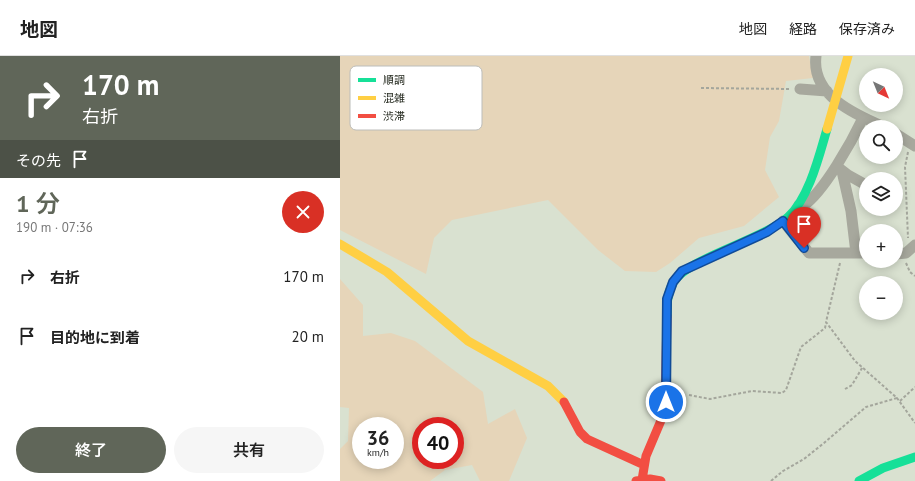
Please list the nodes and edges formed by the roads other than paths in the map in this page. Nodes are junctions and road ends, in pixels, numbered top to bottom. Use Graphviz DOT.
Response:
graph roads {
  1 [pos="816,56"];
  2 [pos="848,56"];
  3 [pos="800,89"];
  4 [pos="827,92"];
  5 [pos="837,100"];
  6 [pos="863,118"];
  7 [pos="868,120"];
  8 [pos="903,139"];
  9 [pos="913,145"];
  10 [pos="839,168"];
  11 [pos="859,181"];
  12 [pos="799,204"];
  13 [pos="783,221"];
  14 [pos="340,244"];
  15 [pos="859,245"];
  16 [pos="859,253"];
  17 [pos="915,457"];
  18 [pos="644,465"];
  19 [pos="639,480"];
  20 [pos="661,481"];
  21 [pos="859,481"];
  1 -- 4 [label="street"];
  2 -- 5 [label="street"];
  3 -- 4 [label="street"];
  4 -- 5 [label="street"];
  5 -- 6 [label="street"];
  5 -- 12 [label="street"];
  6 -- 7 [label="street"];
  6 -- 10 [label="street"];
  8 -- 9 [label="street"];
  10 -- 11 [label="street"];
  10 -- 12 [label="street"];
  10 -- 15 [label="street"];
  12 -- 13 [label="street"];
  13 -- 16 [label="street"];
  13 -- 18 [label="street"];
  14 -- 18 [label="street"];
  17 -- 21 [label="street"];
  18 -- 19 [label="street"];
  19 -- 20 [label="street"];
}
